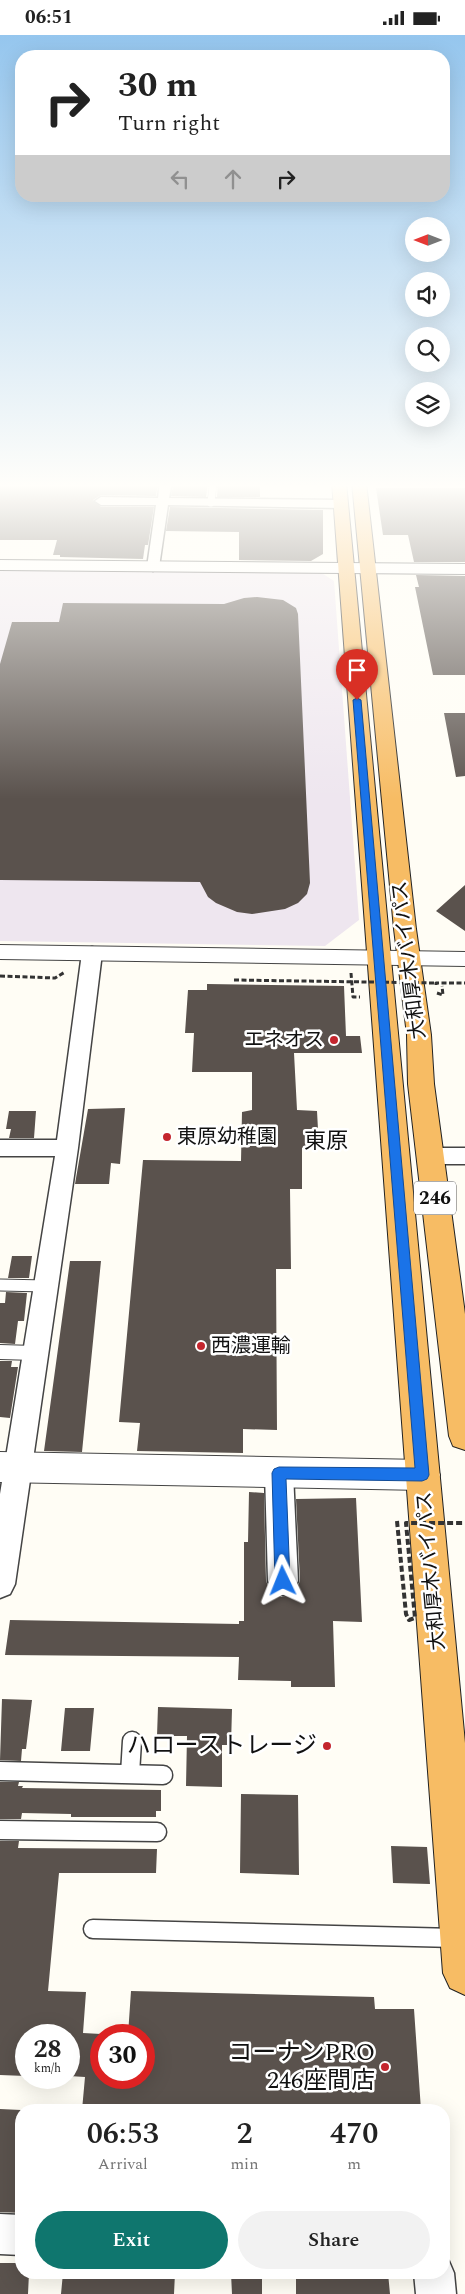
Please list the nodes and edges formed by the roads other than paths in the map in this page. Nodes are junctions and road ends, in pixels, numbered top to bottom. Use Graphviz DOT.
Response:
graph roads {
  1 [pos="359,587"];
  2 [pos="360,587"];
  3 [pos="0,951"];
  4 [pos="92,953"];
  5 [pos="378,959"];
  6 [pos="409,959"];
  7 [pos="465,959"];
  8 [pos="0,1148"];
  9 [pos="68,1148"];
  10 [pos="429,1156"];
  11 [pos="465,1156"];
  12 [pos="0,1285"];
  13 [pos="46,1286"];
  14 [pos="0,1352"];
  15 [pos="36,1353"];
  16 [pos="465,1436"];
  17 [pos="9,1467"];
  18 [pos="279,1473"];
  19 [pos="422,1475"];
  20 [pos="2,1551"];
  21 [pos="283,1581"];
  22 [pos="0,1584"];
  23 [pos="132,1741"];
  24 [pos="0,1771"];
  25 [pos="130,1774"];
  26 [pos="163,1775"];
  27 [pos="0,1830"];
  28 [pos="157,1832"];
  29 [pos="93,1929"];
  30 [pos="464,1956"];
  31 [pos="0,2234"];
  32 [pos="15,2235"];
  33 [pos="435,2279"];
  34 [pos="436,2294"];
  1 -- 5 [label="highway, 大和厚木バイパス / 246"];
  2 -- 6 [label="highway, 大和厚木バイパス / 246"];
  3 -- 4 [label="street"];
  4 -- 5 [label="street"];
  4 -- 9 [label="street"];
  5 -- 6 [label="street"];
  5 -- 19 [label="highway, 大和厚木バイパス / 246"];
  6 -- 7 [label="street"];
  6 -- 10 [label="highway, 大和厚木バイパス / 246"];
  8 -- 9 [label="street"];
  9 -- 13 [label="street"];
  10 -- 11 [label="street"];
  10 -- 16 [label="highway, 大和厚木バイパス / 246"];
  12 -- 13 [label="lane"];
  13 -- 15 [label="street"];
  14 -- 15 [label="lane"];
  15 -- 17 [label="street"];
  17 -- 18 [label="street"];
  17 -- 20 [label="street"];
  18 -- 19 [label="street"];
  18 -- 21 [label="street"];
  19 -- 30 [label="highway, 大和厚木バイパス / 246"];
  20 -- 22 [label="street"];
  23 -- 25 [label="lane"];
  24 -- 25 [label="lane"];
  25 -- 26 [label="lane"];
  27 -- 28 [label="lane"];
  29 -- 30 [label="lane"];
  31 -- 32 [label="street"];
  33 -- 34 [label="street"];
}
